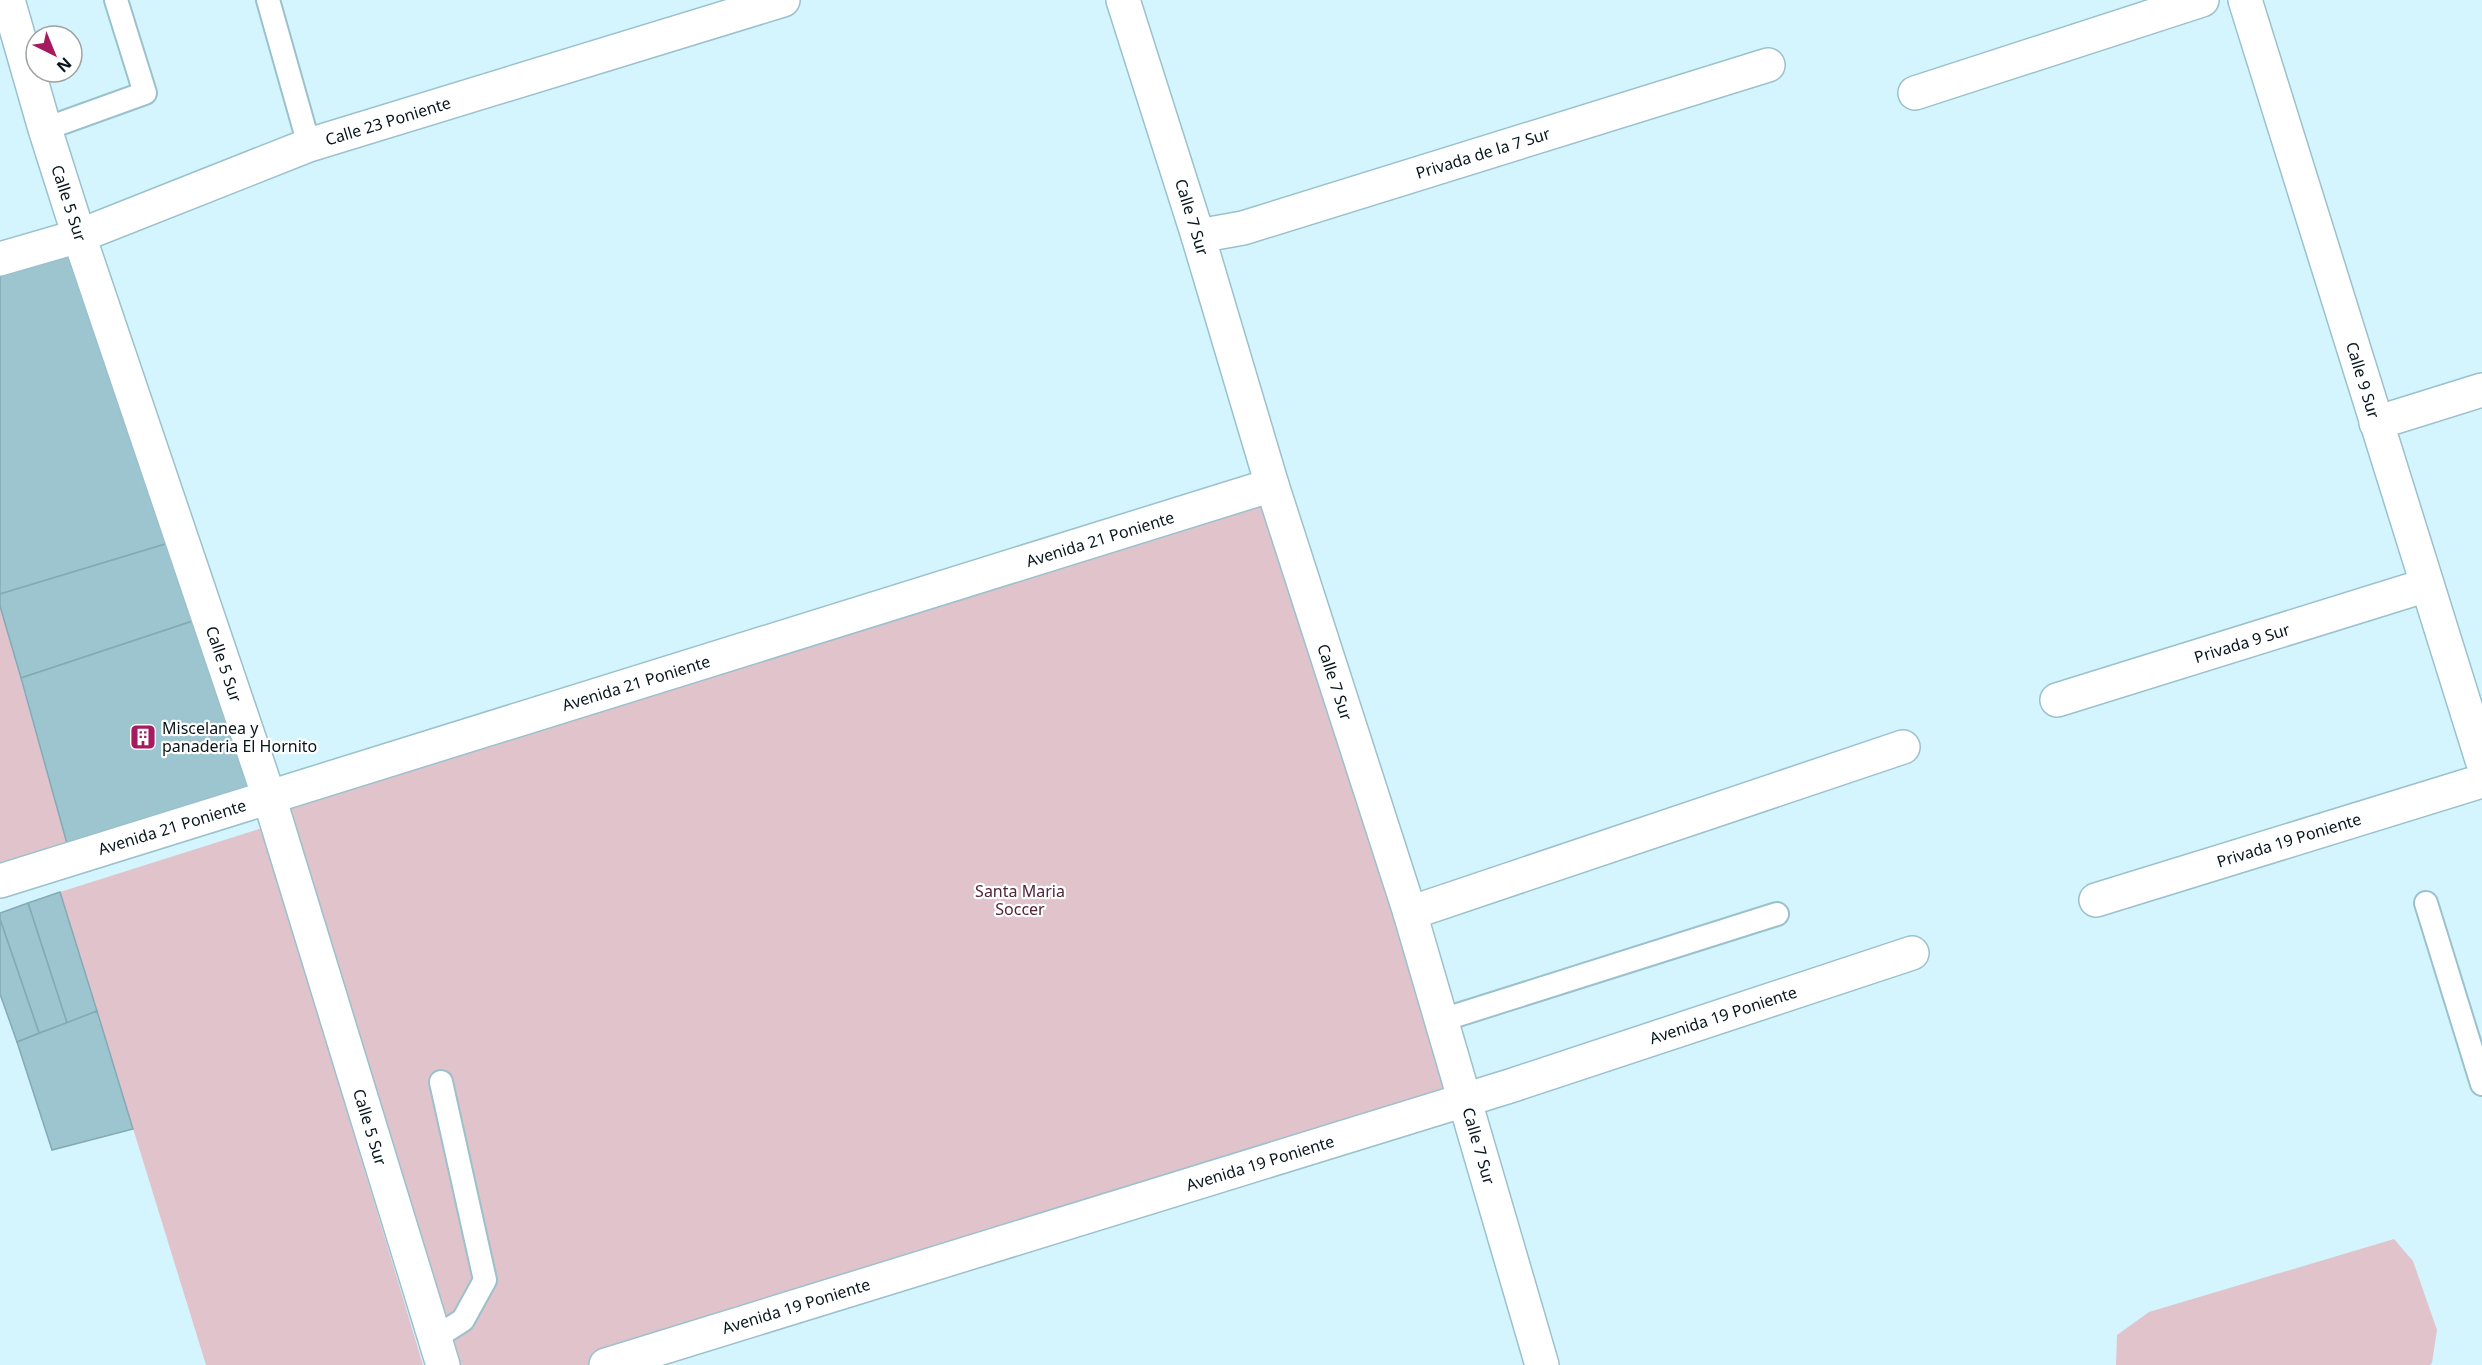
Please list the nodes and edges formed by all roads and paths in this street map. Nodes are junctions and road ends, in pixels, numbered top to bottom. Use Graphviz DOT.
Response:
graph roads {
  1 [pos="8,0"];
  2 [pos="116,0"];
  3 [pos="268,0"];
  4 [pos="783,0"];
  5 [pos="1123,0"];
  6 [pos="2202,0"];
  7 [pos="2245,0"];
  8 [pos="1768,65"];
  9 [pos="1915,93"];
  10 [pos="45,129"];
  11 [pos="309,145"];
  12 [pos="79,236"];
  13 [pos="1198,236"];
  14 [pos="0,260"];
  15 [pos="2482,390"];
  16 [pos="2376,423"];
  17 [pos="1272,485"];
  18 [pos="2427,585"];
  19 [pos="2057,700"];
  20 [pos="1903,747"];
  21 [pos="2482,760"];
  22 [pos="2482,781"];
  23 [pos="269,797"];
  24 [pos="0,881"];
  25 [pos="2096,900"];
  26 [pos="2426,903"];
  27 [pos="1410,913"];
  28 [pos="1777,914"];
  29 [pos="1912,953"];
  30 [pos="1442,1020"];
  31 [pos="441,1082"];
  32 [pos="2482,1084"];
  33 [pos="1465,1100"];
  34 [pos="439,1352"];
  35 [pos="606,1365"];
  36 [pos="1542,1365"];
  1 -- 10 [label="street, Calle 5 Sur"];
  2 -- 10 [label="lane"];
  3 -- 11 [label="lane"];
  4 -- 11 [label="street, Calle 23 Poniente"];
  5 -- 13 [label="street, Calle 7 Sur"];
  6 -- 9 [label="street"];
  7 -- 16 [label="street, Calle 9 Sur"];
  8 -- 13 [label="street, Privada de la 7 Sur"];
  10 -- 12 [label="street, Calle 5 Sur"];
  11 -- 12 [label="street, Calle 23 Poniente"];
  12 -- 14 [label="street, Calle 23 Poniente"];
  12 -- 23 [label="street, Calle 5 Sur"];
  13 -- 17 [label="street, Calle 7 Sur"];
  15 -- 16 [label="street"];
  16 -- 18 [label="street, Calle 9 Sur"];
  17 -- 23 [label="street, Avenida 21 Poniente"];
  17 -- 27 [label="street, Calle 7 Sur"];
  18 -- 19 [label="street, Privada 9 Sur"];
  18 -- 21 [label="street, Calle 9 Sur"];
  20 -- 27 [label="street"];
  22 -- 25 [label="street, Privada 19 Poniente"];
  23 -- 24 [label="street, Avenida 21 Poniente"];
  23 -- 34 [label="street, Calle 5 Sur"];
  26 -- 32 [label="lane"];
  27 -- 30 [label="street, Calle 7 Sur"];
  28 -- 30 [label="lane"];
  29 -- 33 [label="street, Avenida 19 Poniente"];
  30 -- 33 [label="street, Calle 7 Sur"];
  31 -- 34 [label="lane"];
  33 -- 35 [label="street, Avenida 19 Poniente"];
  33 -- 36 [label="street, Calle 7 Sur"];
}
